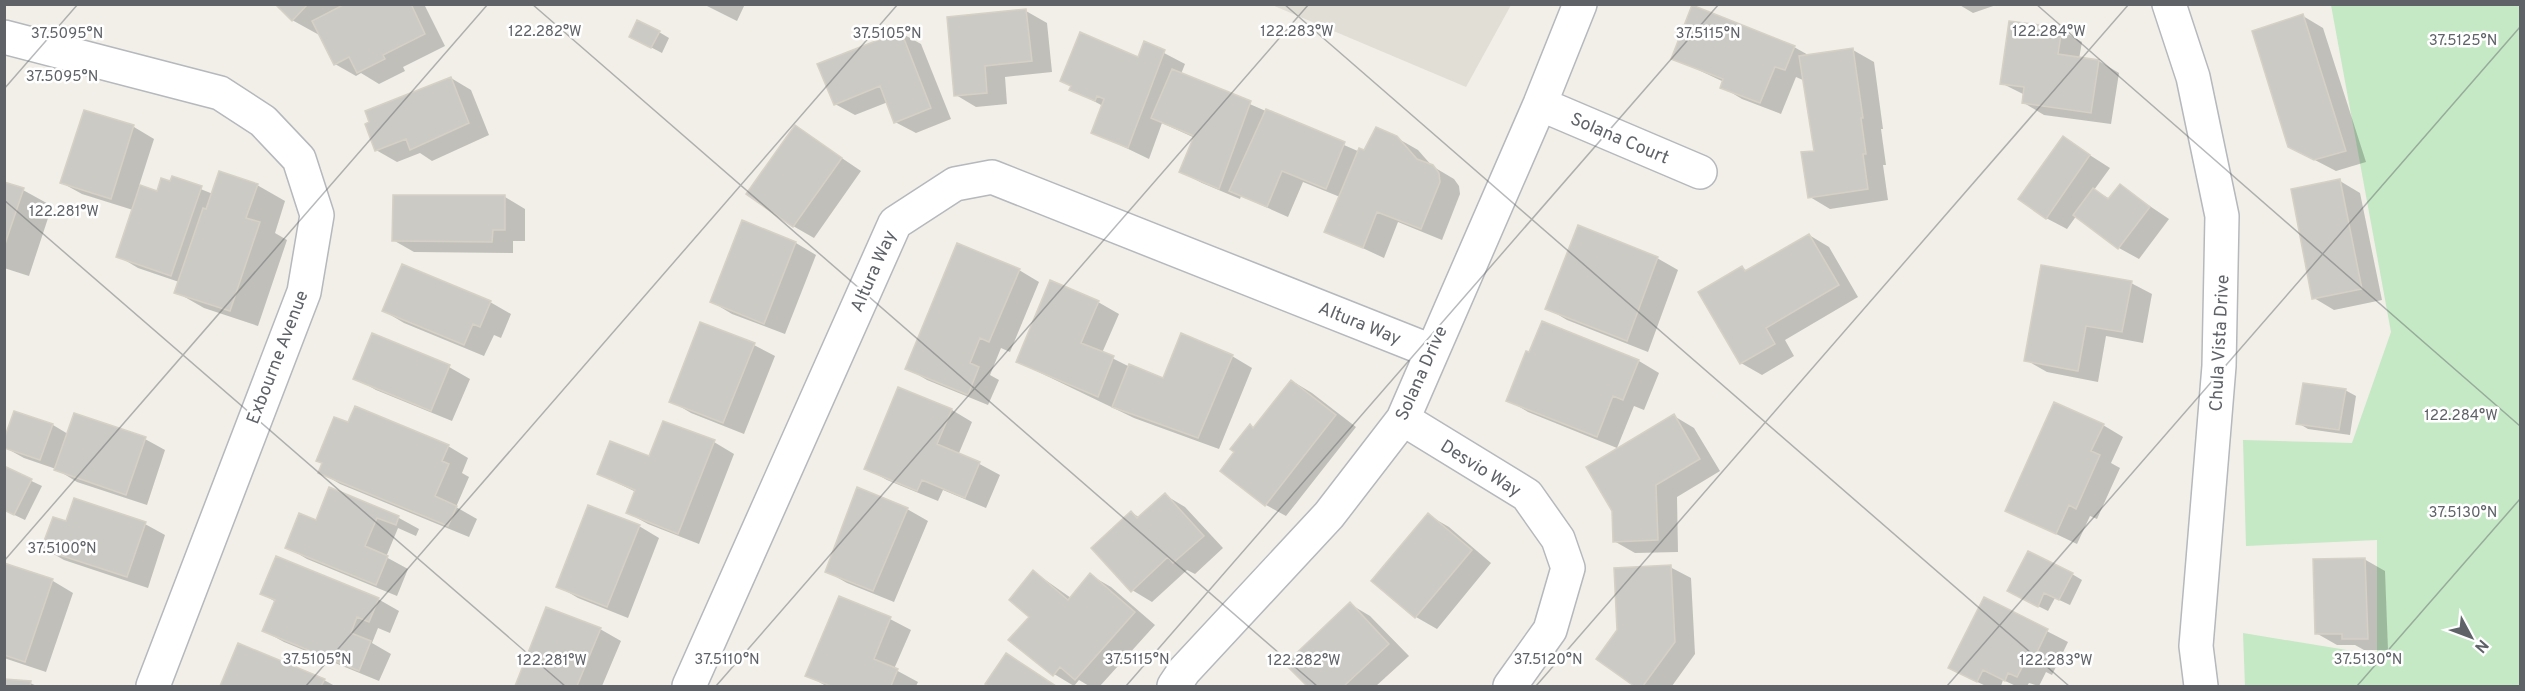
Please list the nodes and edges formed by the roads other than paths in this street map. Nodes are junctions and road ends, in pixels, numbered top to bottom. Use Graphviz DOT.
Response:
graph roads {
  1 [pos="1580,4"];
  2 [pos="2169,4"];
  3 [pos="4,37"];
  4 [pos="1540,104"];
  5 [pos="1700,172"];
  6 [pos="1431,351"];
  7 [pos="1403,420"];
  8 [pos="153,687"];
  9 [pos="689,687"];
  10 [pos="1174,687"];
  11 [pos="1510,687"];
  12 [pos="2201,687"];
  1 -- 4 [label="street, Solana Drive"];
  2 -- 12 [label="street, Chula Vista Drive"];
  3 -- 8 [label="street, Exbourne Avenue"];
  4 -- 5 [label="street, Solana Court"];
  4 -- 6 [label="street, Solana Drive"];
  6 -- 7 [label="street, Solana Drive"];
  6 -- 9 [label="street, Altura Way"];
  7 -- 10 [label="street, Solana Drive"];
  7 -- 11 [label="street, Desvio Way"];
}
